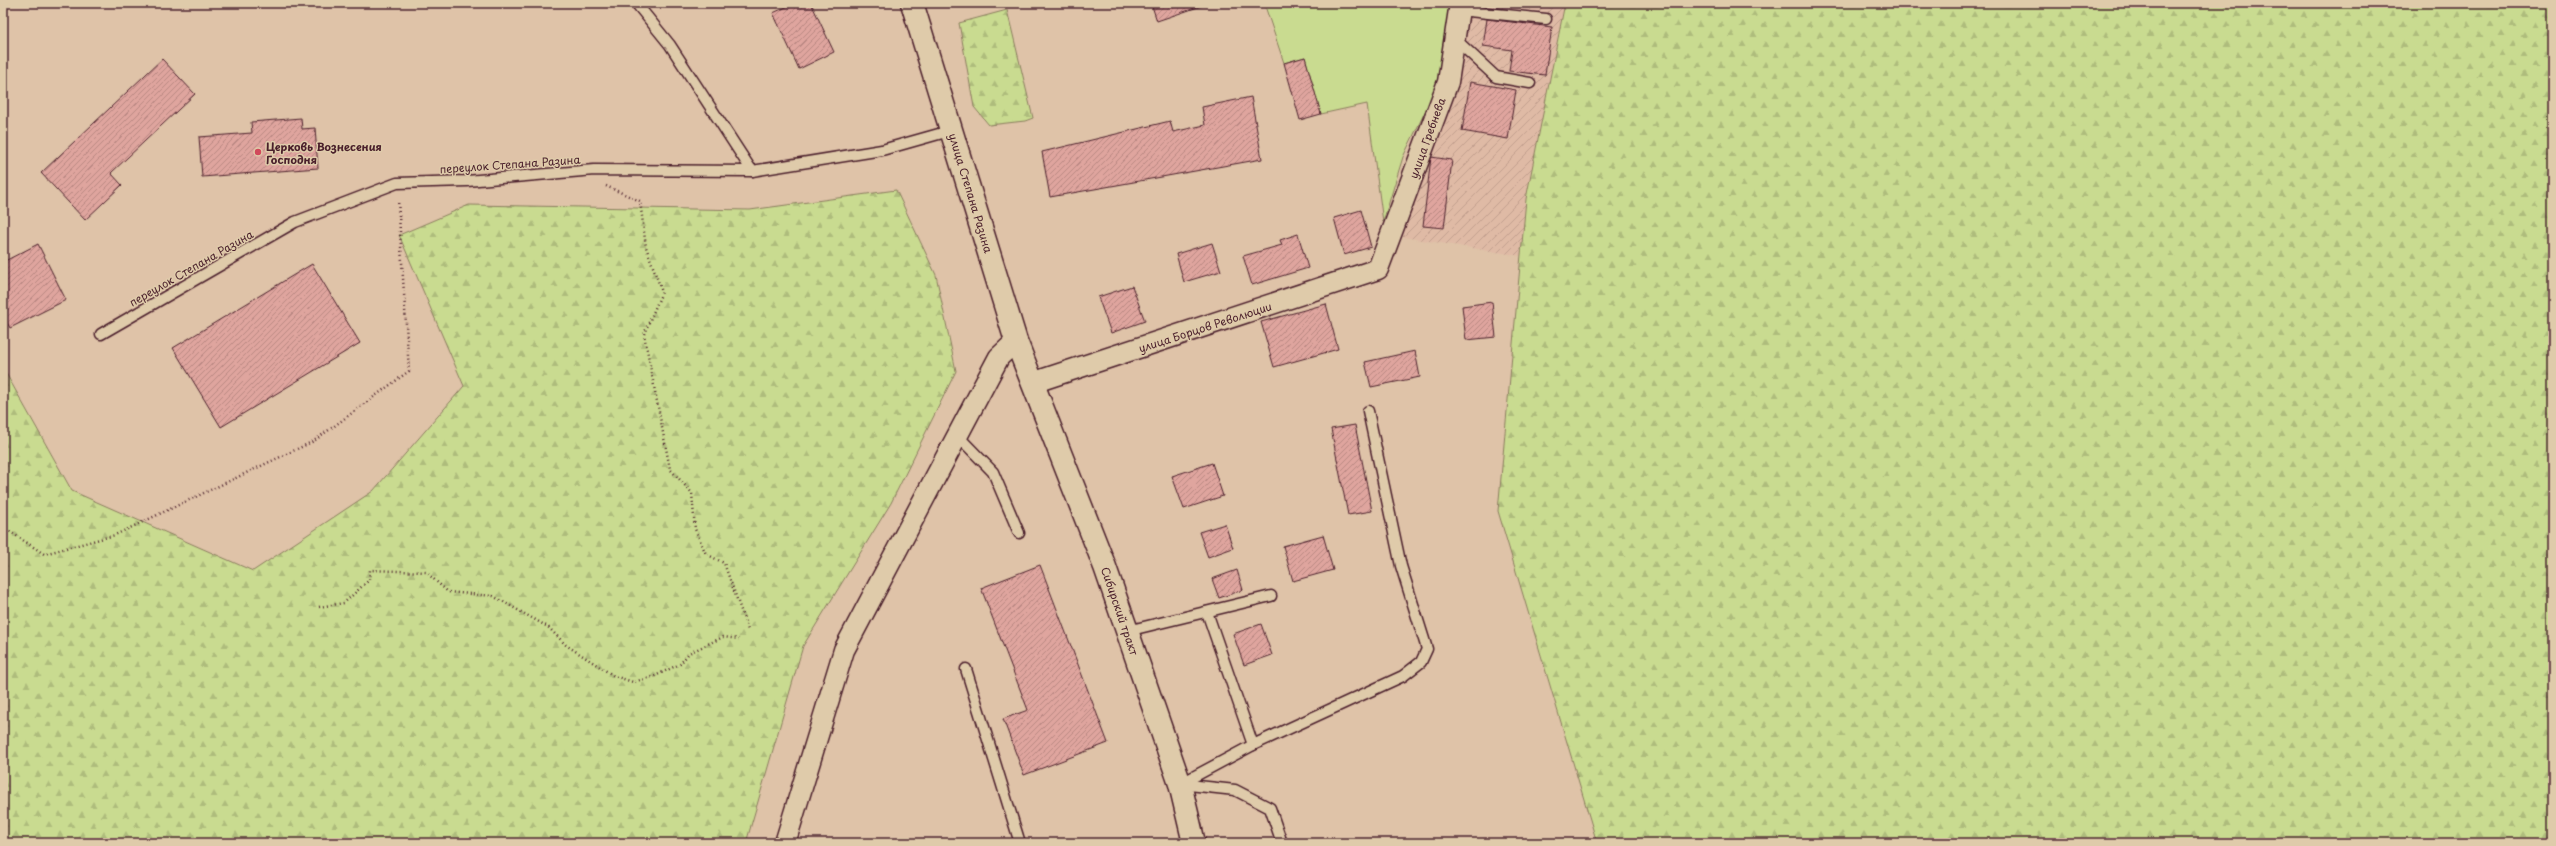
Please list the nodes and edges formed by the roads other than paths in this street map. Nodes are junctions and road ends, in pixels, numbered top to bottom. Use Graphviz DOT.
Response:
graph roads {
  1 [pos="636,3"];
  2 [pos="912,3"];
  3 [pos="1459,7"];
  4 [pos="1546,19"];
  5 [pos="1455,38"];
  6 [pos="1530,84"];
  7 [pos="953,130"];
  8 [pos="752,171"];
  9 [pos="1378,270"];
  10 [pos="101,334"];
  11 [pos="1016,341"];
  12 [pos="1032,383"];
  13 [pos="1368,411"];
  14 [pos="957,435"];
  15 [pos="1019,533"];
  16 [pos="1271,596"];
  17 [pos="1207,612"];
  18 [pos="1127,632"];
  19 [pos="966,669"];
  20 [pos="1253,745"];
  21 [pos="1180,784"];
  22 [pos="1189,842"];
  23 [pos="785,843"];
  24 [pos="1020,843"];
  25 [pos="1282,843"];
  1 -- 8 [label="lane"];
  2 -- 7 [label="main road, улица Степана Разина"];
  3 -- 4 [label="lane"];
  3 -- 5 [label="street, улица Гребнева"];
  5 -- 6 [label="lane"];
  5 -- 9 [label="street, улица Гребнева"];
  7 -- 8 [label="lane, переулок Степана Разина"];
  7 -- 11 [label="main road, улица Степана Разина"];
  8 -- 10 [label="lane, переулок Степана Разина"];
  9 -- 12 [label="street, улица Борцов Революции"];
  11 -- 12 [label="main road, улица Степана Разина"];
  11 -- 14 [label="street"];
  12 -- 18 [label="main road, Сибирский тракт"];
  13 -- 20 [label="lane"];
  14 -- 15 [label="lane"];
  14 -- 23 [label="street"];
  16 -- 17 [label="lane"];
  17 -- 18 [label="lane"];
  17 -- 20 [label="lane"];
  18 -- 21 [label="main road, Сибирский тракт"];
  19 -- 24 [label="lane"];
  20 -- 21 [label="lane"];
  21 -- 22 [label="main road, Сибирский тракт"];
  21 -- 25 [label="lane"];
}
